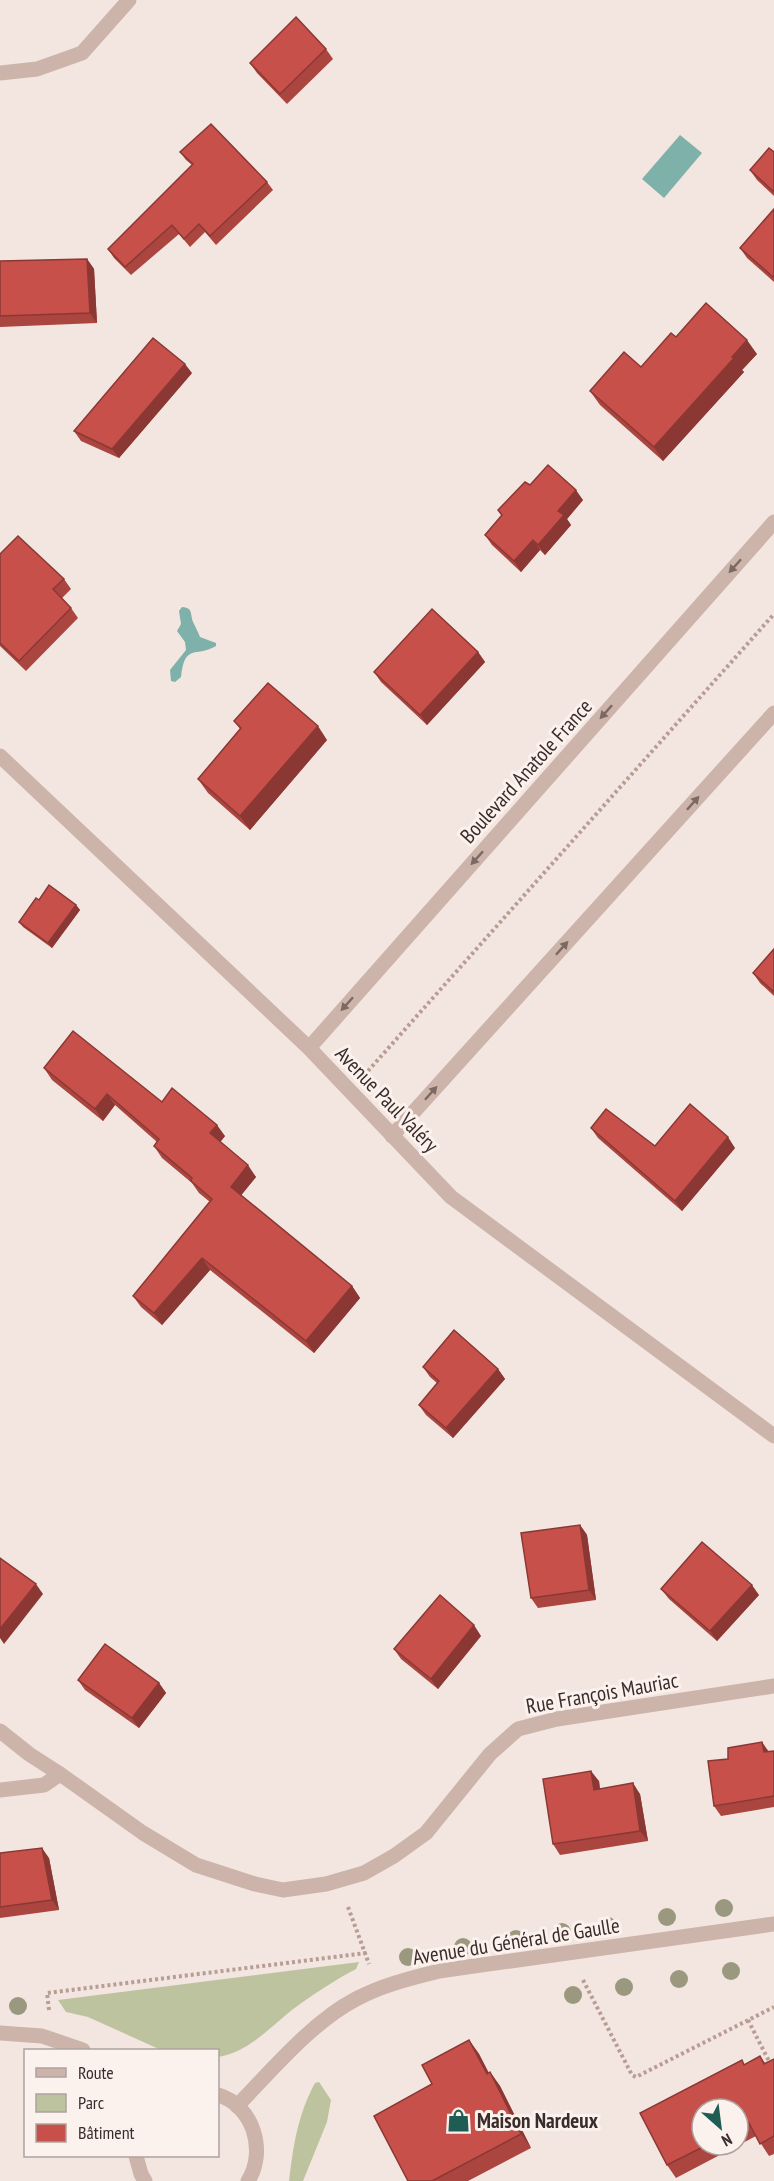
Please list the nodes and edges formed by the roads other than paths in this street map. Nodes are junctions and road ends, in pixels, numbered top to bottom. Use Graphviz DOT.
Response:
graph roads {
  1 [pos="129,0"];
  2 [pos="0,73"];
  3 [pos="774,522"];
  4 [pos="774,713"];
  5 [pos="0,756"];
  6 [pos="309,1048"];
  7 [pos="392,1136"];
  8 [pos="774,1436"];
  9 [pos="774,1686"];
  10 [pos="0,1731"];
  11 [pos="60,1774"];
  12 [pos="0,1791"];
  13 [pos="774,1924"];
  14 [pos="0,2033"];
  15 [pos="81,2049"];
  16 [pos="219,2096"];
  17 [pos="237,2106"];
  18 [pos="136,2157"];
  19 [pos="145,2181"];
  20 [pos="248,2181"];
  1 -- 2 [label="street"];
  3 -- 6 [label="street, Boulevard Anatole France, one-way"];
  7 -- 4 [label="street, one-way"];
  5 -- 6 [label="street, Avenue Paul Valéry"];
  6 -- 7 [label="street, Avenue Paul Valéry"];
  7 -- 8 [label="street, Avenue Paul Valéry"];
  9 -- 11 [label="street, Rue François Mauriac"];
  10 -- 11 [label="street, Rue François Mauriac"];
  11 -- 12 [label="street"];
  13 -- 17 [label="street, Avenue du Général de Gaulle"];
  14 -- 15 [label="street"];
  16 -- 17 [label="street"];
  17 -- 20 [label="street"];
  18 -- 19 [label="street"];
}
